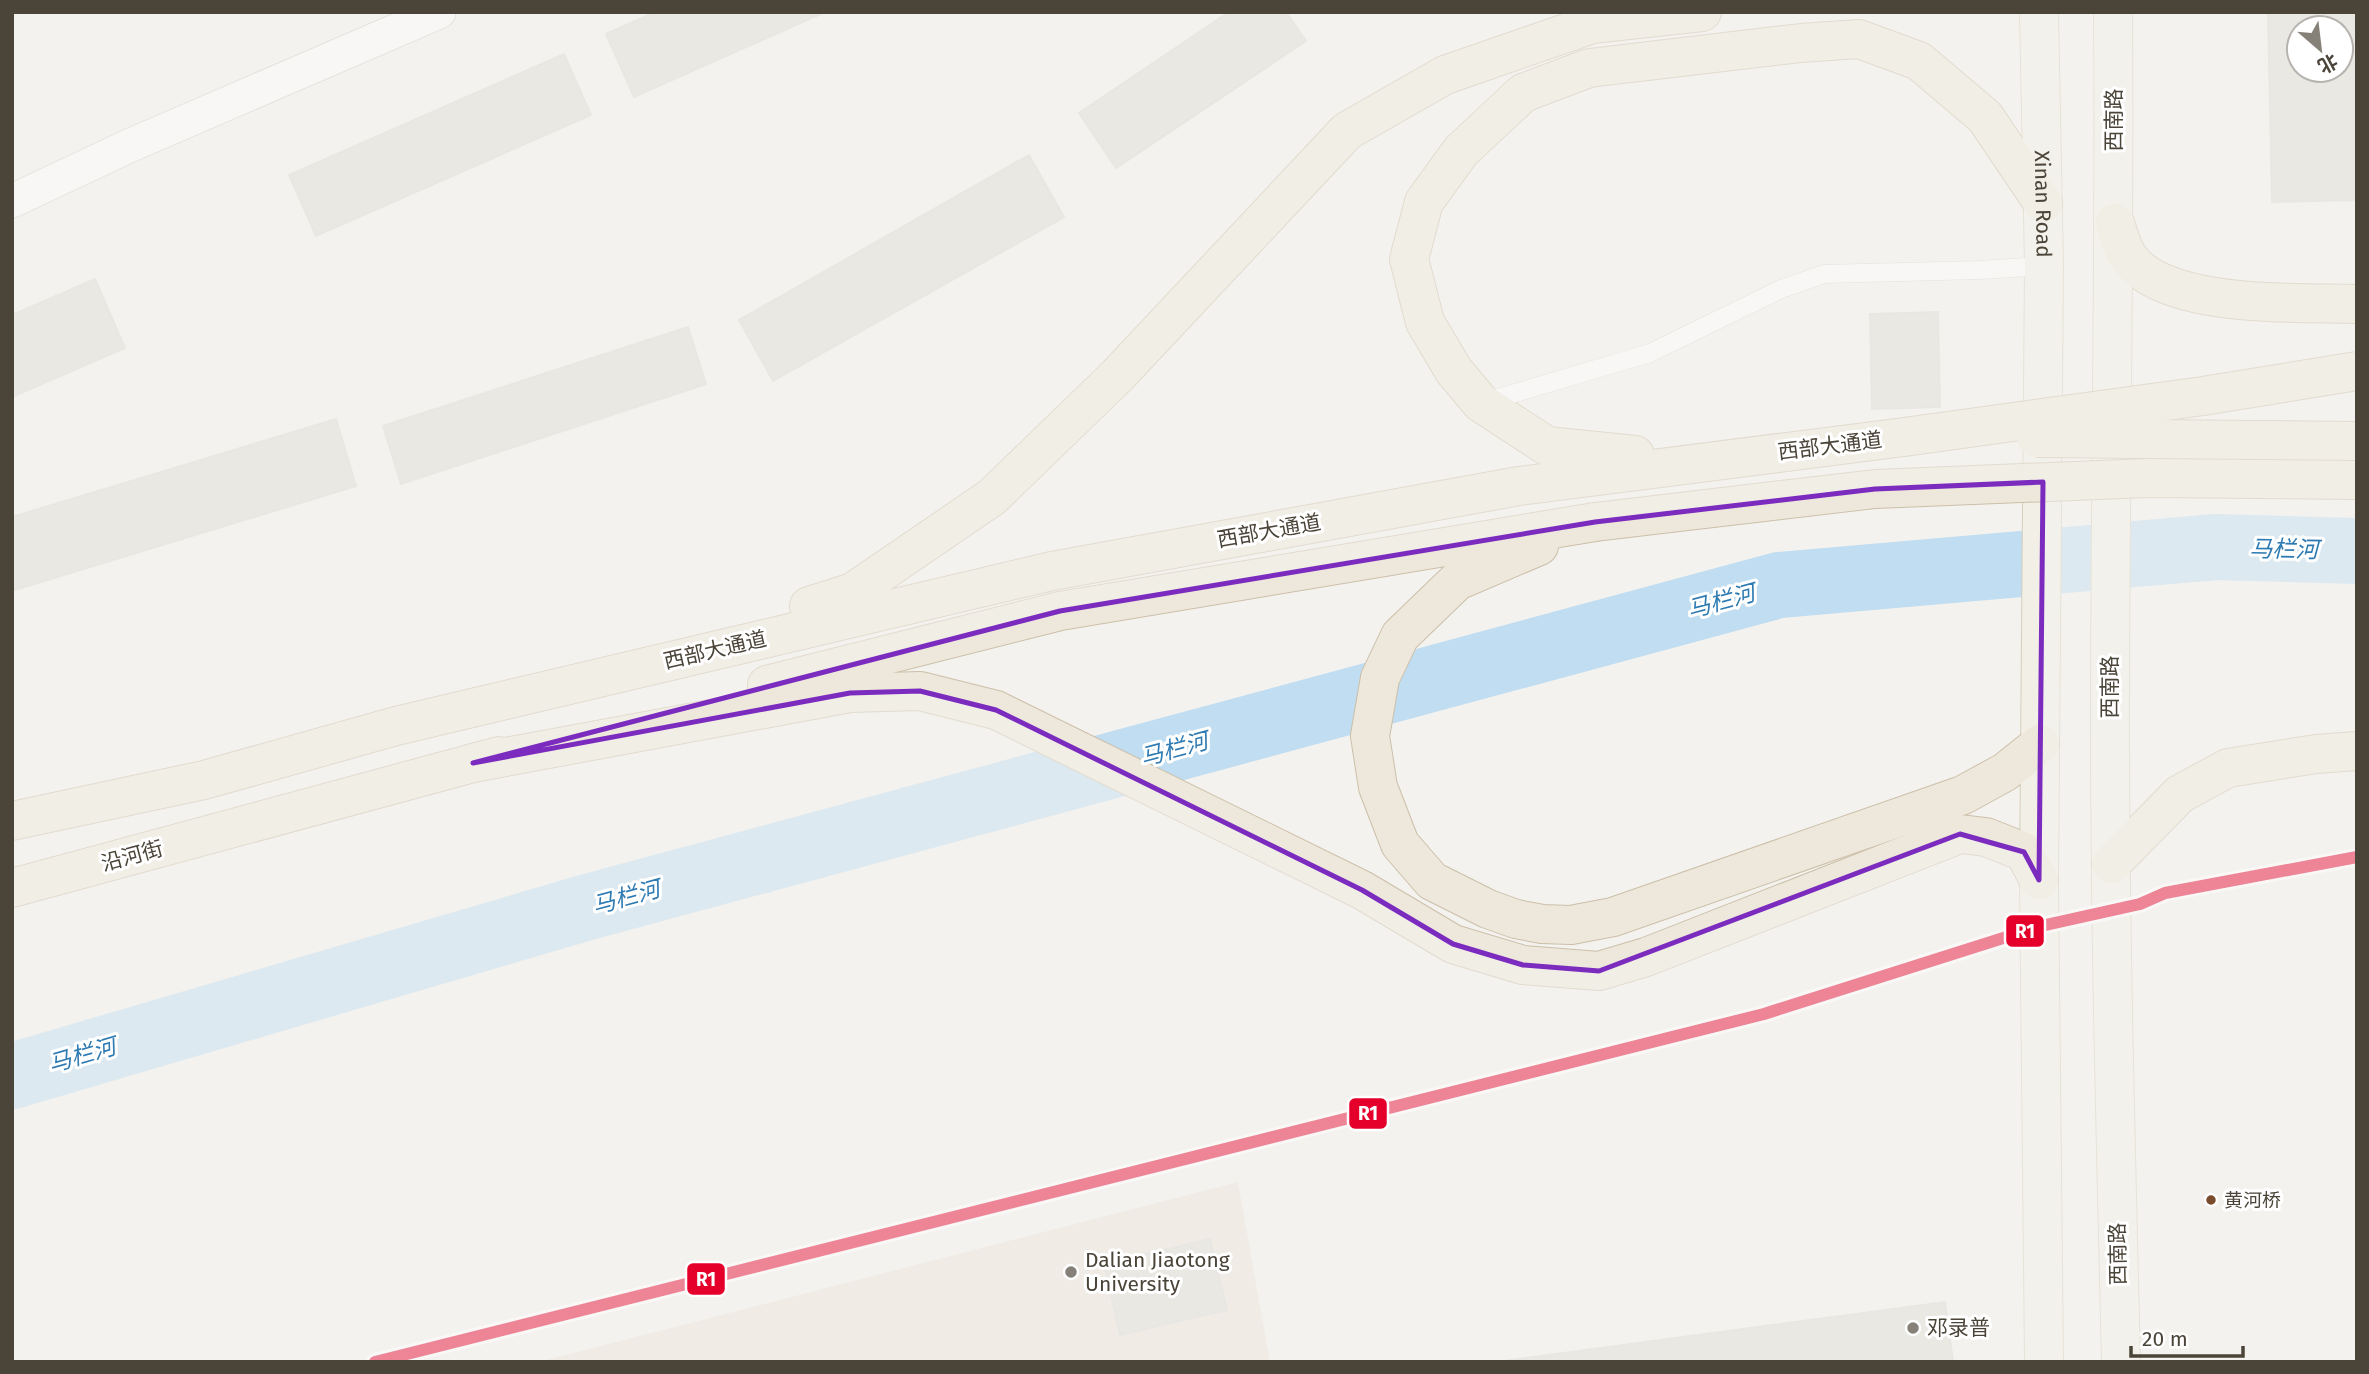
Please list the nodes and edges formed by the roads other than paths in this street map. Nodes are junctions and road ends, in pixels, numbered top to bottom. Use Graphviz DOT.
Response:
graph roads {
  1 [pos="439,12"];
  2 [pos="1702,12"];
  3 [pos="2039,12"];
  4 [pos="2113,12"];
  5 [pos="12,201"];
  6 [pos="2043,203"];
  7 [pos="2115,223"];
  8 [pos="2044,266"];
  9 [pos="2357,304"];
  10 [pos="2357,370"];
  11 [pos="1482,403"];
  12 [pos="1904,437"];
  13 [pos="2357,441"];
  14 [pos="1724,460"];
  15 [pos="2357,480"];
  16 [pos="1595,522"];
  17 [pos="396,726"];
  18 [pos="2040,731"];
  19 [pos="2357,751"];
  20 [pos="473,763"];
  21 [pos="12,821"];
  22 [pos="251,824"];
  23 [pos="2110,864"];
  24 [pos="2039,880"];
  25 [pos="12,888"];
  26 [pos="2044,1362"];
  27 [pos="2121,1362"];
  1 -- 5 [label="street"];
  2 -- 17 [label="highway"];
  3 -- 6 [label="main road, Xinan Road"];
  4 -- 7 [label="main road, 西南路"];
  6 -- 8 [label="main road, Xinan Road"];
  6 -- 11 [label="highway"];
  7 -- 9 [label="highway"];
  7 -- 23 [label="main road, 西南路, bridge"];
  8 -- 11 [label="lane"];
  8 -- 18 [label="main road, Xinan Road, bridge"];
  10 -- 12 [label="highway, bridge"];
  11 -- 14 [label="highway"];
  12 -- 13 [label="highway, 西部大通道, bridge"];
  12 -- 14 [label="highway, 西部大通道"];
  14 -- 17 [label="highway, 西部大通道"];
  15 -- 16 [label="highway, 西部大通道, bridge"];
  16 -- 18 [label="highway"];
  16 -- 20 [label="highway, 西部大通道"];
  17 -- 21 [label="highway, 西部大通道"];
  18 -- 24 [label="main road"];
  19 -- 23 [label="highway"];
  20 -- 22 [label="highway, 西部大通道"];
  20 -- 24 [label="highway"];
  22 -- 25 [label="highway, 沿河街"];
  23 -- 27 [label="main road, 西南路"];
  24 -- 26 [label="main road"];
}
